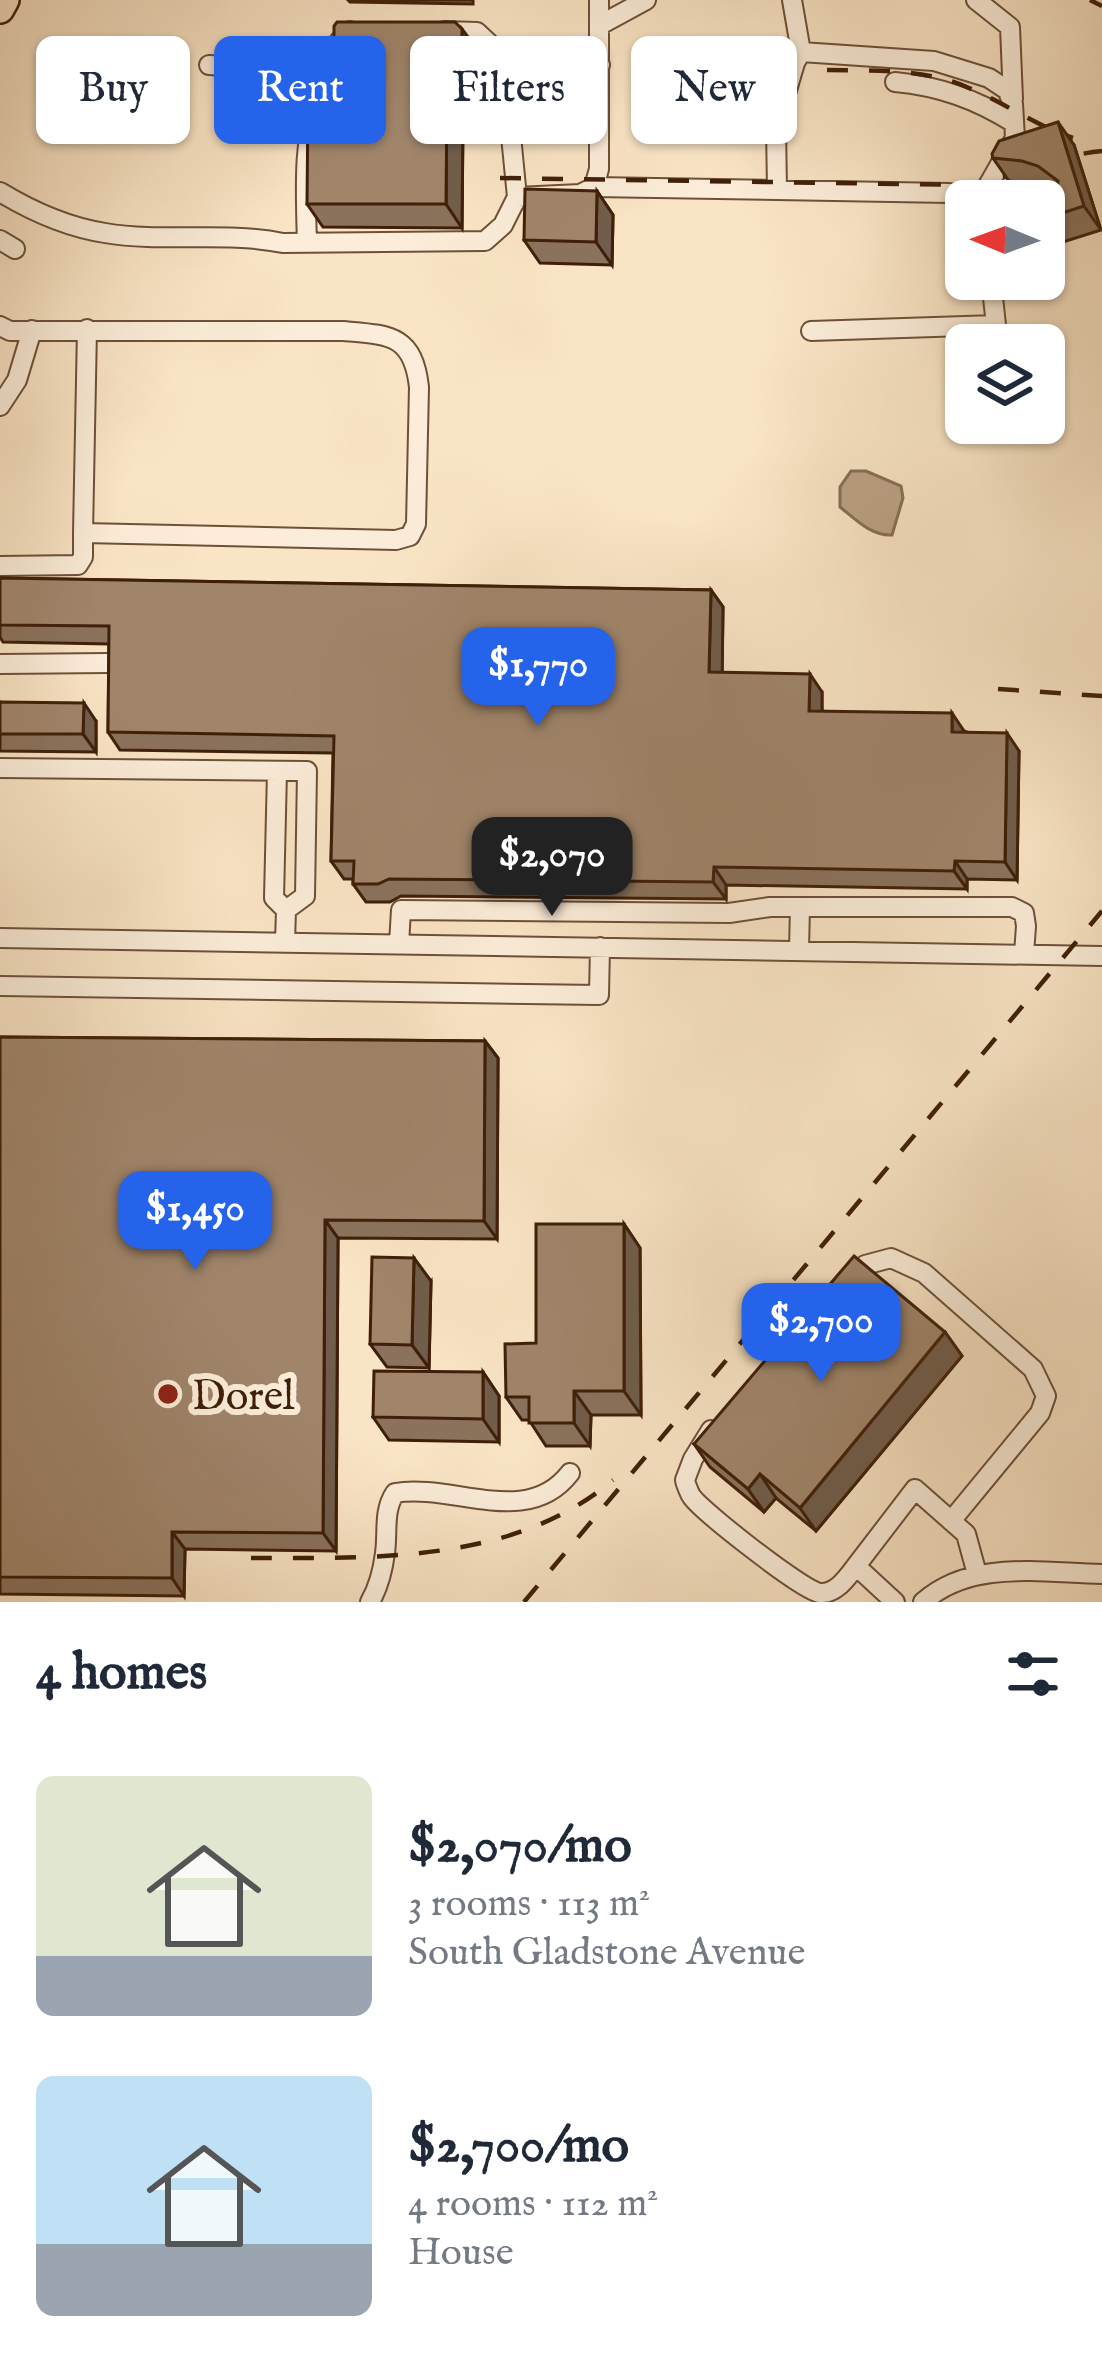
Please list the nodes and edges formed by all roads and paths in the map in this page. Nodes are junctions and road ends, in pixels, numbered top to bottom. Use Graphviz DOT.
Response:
graph roads {
  1 [pos="5,0"];
  2 [pos="598,0"];
  3 [pos="646,0"];
  4 [pos="792,0"];
  5 [pos="976,0"];
  6 [pos="0,9"];
  7 [pos="600,25"];
  8 [pos="365,30"];
  9 [pos="432,31"];
  10 [pos="343,36"];
  11 [pos="481,36"];
  12 [pos="600,36"];
  13 [pos="801,52"];
  14 [pos="209,64"];
  15 [pos="214,64"];
  16 [pos="895,82"];
  17 [pos="1014,113"];
  18 [pos="307,144"];
  19 [pos="512,144"];
  20 [pos="599,144"];
  21 [pos="992,180"];
  22 [pos="594,187"];
  23 [pos="777,190"];
  24 [pos="0,192"];
  25 [pos="517,196"];
  26 [pos="945,197"];
  27 [pos="307,242"];
  28 [pos="993,300"];
  29 [pos="0,326"];
  30 [pos="87,329"];
  31 [pos="32,330"];
  32 [pos="811,331"];
  33 [pos="0,406"];
  34 [pos="83,533"];
  35 [pos="0,566"];
  36 [pos="108,663"];
  37 [pos="0,664"];
  38 [pos="0,768"];
  39 [pos="277,771"];
  40 [pos="800,907"];
  41 [pos="286,910"];
  42 [pos="536,911"];
  43 [pos="0,938"];
  44 [pos="285,942"];
  45 [pos="399,944"];
  46 [pos="534,946"];
  47 [pos="600,947"];
  48 [pos="799,950"];
  49 [pos="1024,954"];
  50 [pos="1102,956"];
  51 [pos="0,986"];
  52 [pos="840,1294"];
  53 [pos="726,1413"];
  54 [pos="570,1473"];
  55 [pos="951,1521"];
  56 [pos="856,1566"];
  57 [pos="977,1574"];
  58 [pos="1102,1574"];
  59 [pos="370,1602"];
  60 [pos="895,1602"];
  61 [pos="923,1602"];
  1 -- 6 [label="highway"];
  2 -- 7 [label="street"];
  3 -- 7 [label="street"];
  4 -- 13 [label="street"];
  5 -- 17 [label="street"];
  7 -- 12 [label="street"];
  8 -- 10 [label="street"];
  9 -- 11 [label="street"];
  13 -- 17 [label="street"];
  13 -- 23 [label="street"];
  14 -- 15 [label="street"];
  16 -- 17 [label="street"];
  17 -- 21 [label="street"];
  18 -- 27 [label="street"];
  19 -- 25 [label="street"];
  20 -- 22 [label="street"];
  22 -- 23 [label="street"];
  22 -- 25 [label="street"];
  23 -- 26 [label="street"];
  24 -- 27 [label="street"];
  25 -- 27 [label="street"];
  28 -- 32 [label="street"];
  29 -- 31 [label="street"];
  30 -- 31 [label="street"];
  30 -- 34 [label="street"];
  30 -- 34 [label="street"];
  31 -- 33 [label="street"];
  34 -- 35 [label="street"];
  36 -- 37 [label="street"];
  38 -- 39 [label="street"];
  39 -- 41 [label="street"];
  39 -- 41 [label="street"];
  40 -- 42 [label="street"];
  40 -- 48 [label="street"];
  40 -- 49 [label="street"];
  41 -- 44 [label="street"];
  42 -- 45 [label="street"];
  42 -- 46 [label="street"];
  43 -- 44 [label="street"];
  44 -- 45 [label="street"];
  45 -- 46 [label="street"];
  46 -- 47 [label="street"];
  47 -- 48 [label="street"];
  47 -- 51 [label="street"];
  48 -- 49 [label="street"];
  49 -- 50 [label="street"];
  52 -- 55 [label="street"];
  53 -- 56 [label="street"];
  54 -- 59 [label="street"];
  55 -- 56 [label="street"];
  55 -- 57 [label="street"];
  56 -- 60 [label="street"];
  57 -- 58 [label="street"];
  57 -- 61 [label="street"];
}
